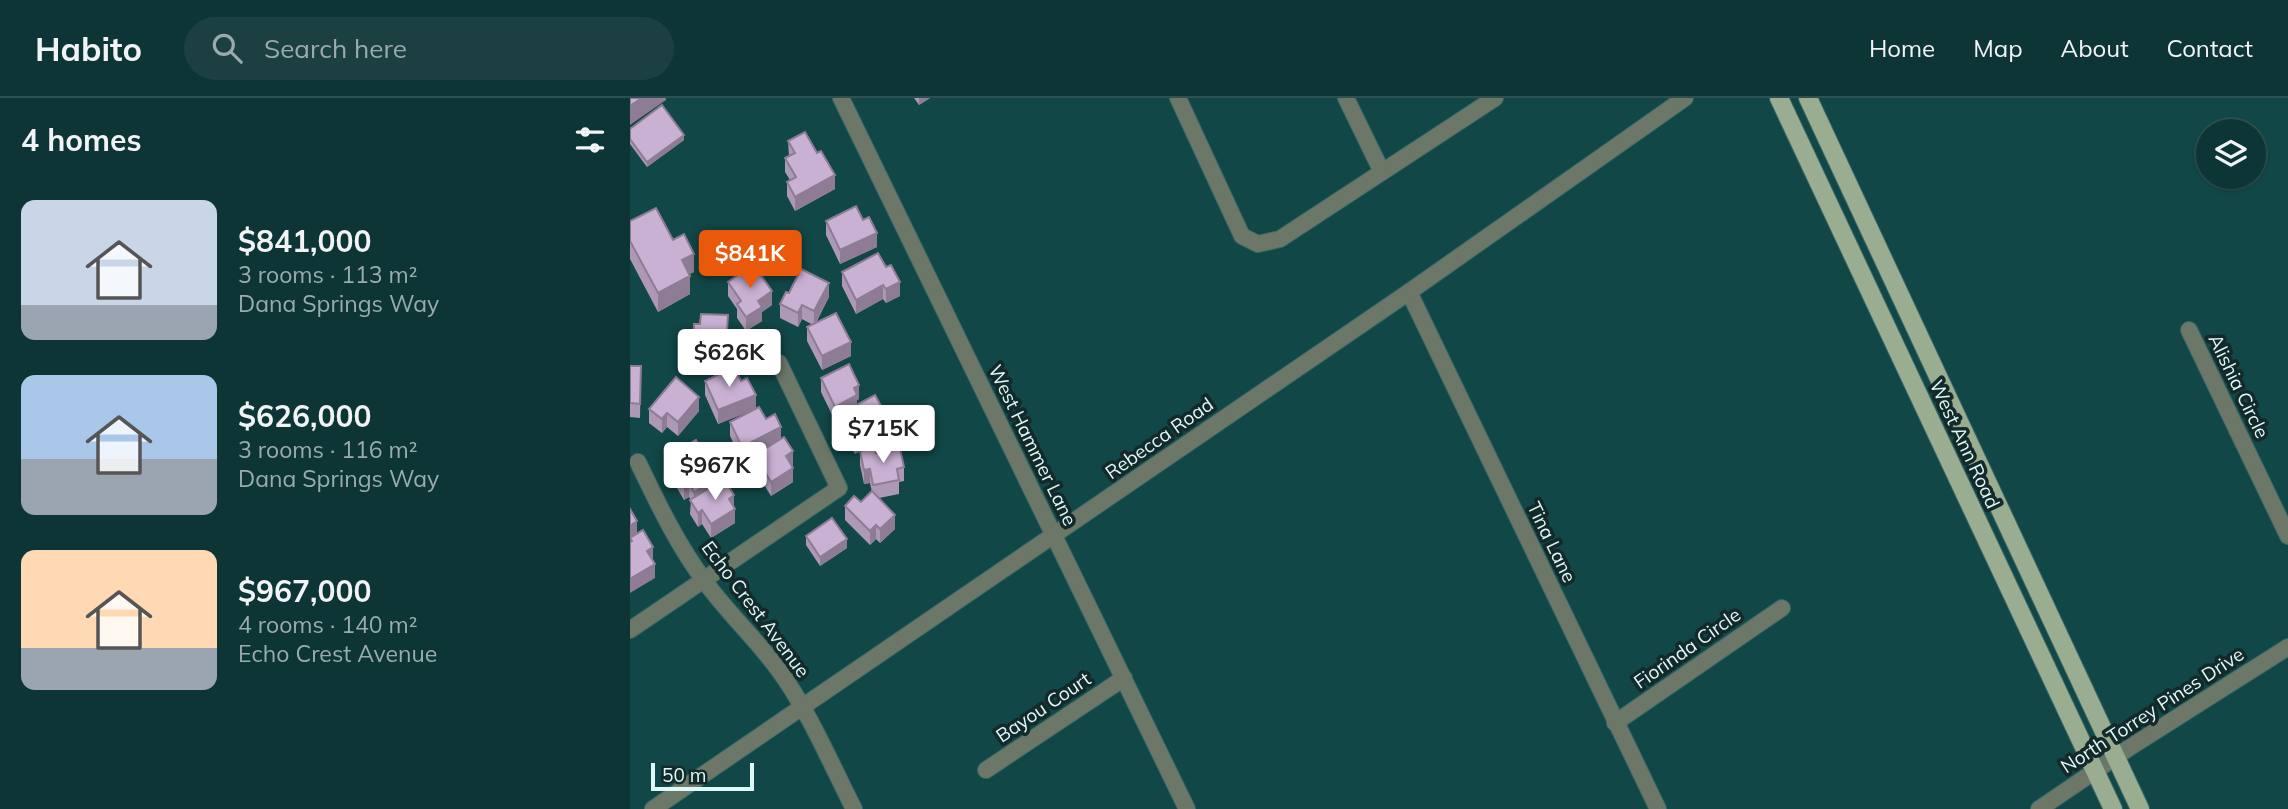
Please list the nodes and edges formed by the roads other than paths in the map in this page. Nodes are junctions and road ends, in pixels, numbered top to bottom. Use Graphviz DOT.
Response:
graph roads {
  1 [pos="841,98"];
  2 [pos="1178,98"];
  3 [pos="1346,98"];
  4 [pos="1495,98"];
  5 [pos="1685,98"];
  6 [pos="1779,98"];
  7 [pos="1808,98"];
  8 [pos="1382,172"];
  9 [pos="1409,292"];
  10 [pos="2189,330"];
  11 [pos="779,363"];
  12 [pos="1940,385"];
  13 [pos="1919,397"];
  14 [pos="638,462"];
  15 [pos="1054,536"];
  16 [pos="2288,536"];
  17 [pos="704,580"];
  18 [pos="1782,608"];
  19 [pos="630,630"];
  20 [pos="2288,647"];
  21 [pos="1124,678"];
  22 [pos="802,707"];
  23 [pos="1615,723"];
  24 [pos="2115,757"];
  25 [pos="986,771"];
  26 [pos="2095,771"];
  27 [pos="677,793"];
  28 [pos="653,809"];
  29 [pos="685,809"];
  30 [pos="854,809"];
  31 [pos="1187,809"];
  32 [pos="1658,809"];
  33 [pos="2039,809"];
  34 [pos="2113,809"];
  35 [pos="2140,809"];
  1 -- 15 [label="street, West Hammer Lane"];
  2 -- 8 [label="street"];
  3 -- 8 [label="street"];
  4 -- 8 [label="street"];
  5 -- 9 [label="street, Rebecca Road"];
  6 -- 13 [label="main road, West Ann Road"];
  7 -- 12 [label="main road, West Ann Road"];
  9 -- 15 [label="street, Rebecca Road"];
  9 -- 23 [label="street, Tina Lane"];
  10 -- 16 [label="street, Alishia Circle"];
  11 -- 17 [label="street"];
  12 -- 13 [label="main road"];
  12 -- 24 [label="main road, West Ann Road"];
  13 -- 26 [label="main road, West Ann Road"];
  14 -- 17 [label="street, Echo Crest Avenue"];
  15 -- 21 [label="street, West Hammer Lane"];
  15 -- 22 [label="street, Rebecca Road"];
  17 -- 19 [label="street"];
  17 -- 22 [label="street, Echo Crest Avenue"];
  18 -- 23 [label="street, Fiorinda Circle"];
  20 -- 24 [label="street, North Torrey Pines Drive"];
  21 -- 25 [label="street, Bayou Court"];
  21 -- 31 [label="street, West Hammer Lane"];
  22 -- 27 [label="street, Rebecca Road"];
  22 -- 30 [label="street, Echo Crest Avenue"];
  23 -- 32 [label="street, Tina Lane"];
  24 -- 26 [label="street, North Torrey Pines Drive"];
  24 -- 35 [label="main road, West Ann Road"];
  26 -- 33 [label="street, North Torrey Pines Drive"];
  26 -- 34 [label="main road, West Ann Road"];
  27 -- 28 [label="street, Rebecca Road"];
  27 -- 29 [label="street"];
}
